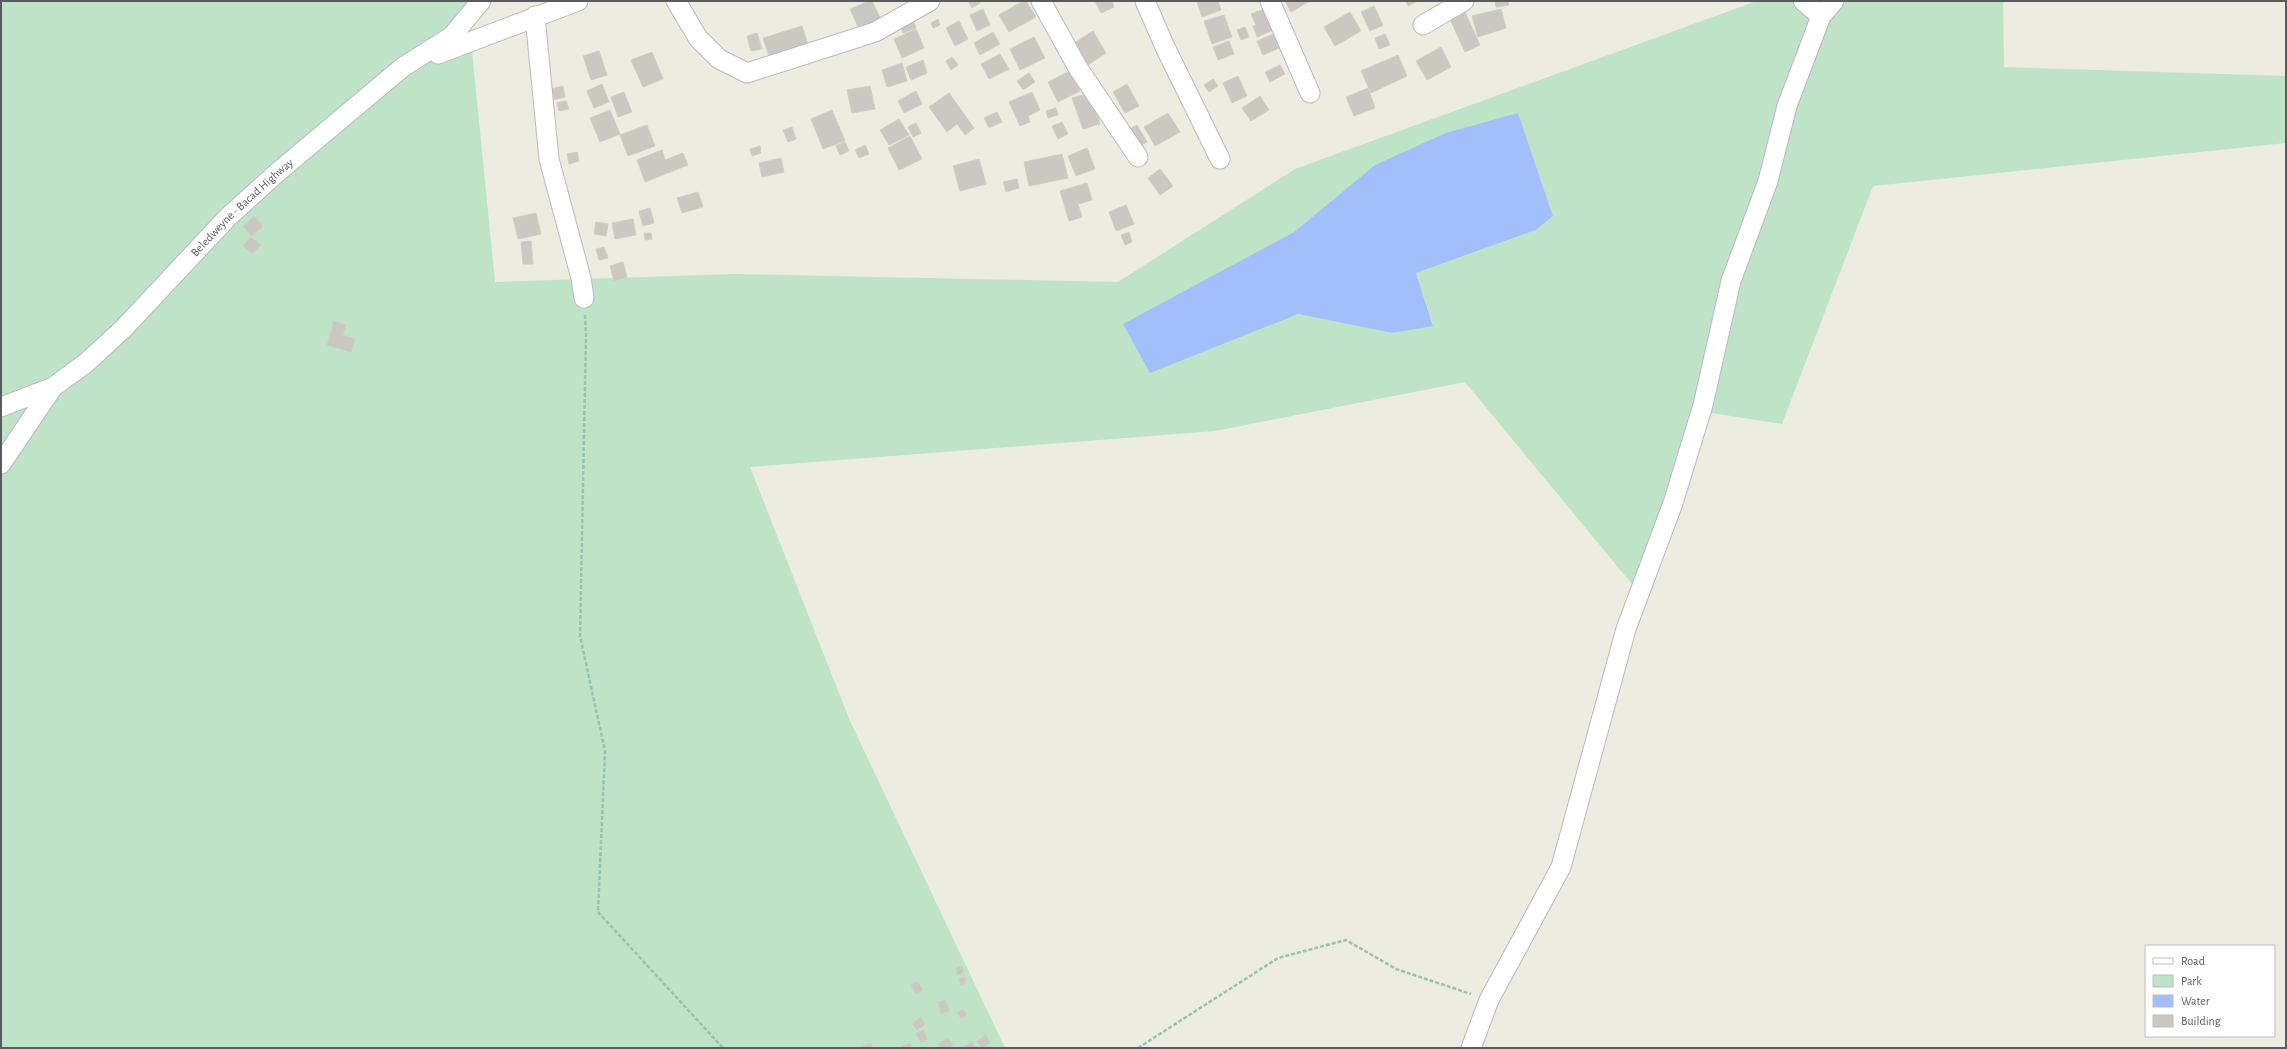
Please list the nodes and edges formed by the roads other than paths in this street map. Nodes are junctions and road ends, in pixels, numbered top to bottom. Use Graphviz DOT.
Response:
graph roads {
  1 [pos="481,1"];
  2 [pos="578,1"];
  3 [pos="676,1"];
  4 [pos="930,1"];
  5 [pos="1041,1"];
  6 [pos="1145,1"];
  7 [pos="1270,1"];
  8 [pos="1464,1"];
  9 [pos="1803,1"];
  10 [pos="1834,1"];
  11 [pos="536,16"];
  12 [pos="1821,16"];
  13 [pos="1423,25"];
  14 [pos="403,67"];
  15 [pos="1310,92"];
  16 [pos="1138,157"];
  17 [pos="1220,159"];
  18 [pos="584,298"];
  19 [pos="54,387"];
  20 [pos="1,407"];
  21 [pos="1,464"];
  22 [pos="1471,1048"];
  1 -- 14 [label="street, Beledweyne - Bacad Highway"];
  2 -- 11 [label="street"];
  3 -- 4 [label="street"];
  5 -- 16 [label="street"];
  6 -- 17 [label="street"];
  7 -- 15 [label="street"];
  8 -- 13 [label="street"];
  9 -- 12 [label="street"];
  10 -- 12 [label="street"];
  11 -- 14 [label="street"];
  11 -- 18 [label="street"];
  12 -- 22 [label="street"];
  14 -- 19 [label="street, Beledweyne - Bacad Highway"];
  19 -- 20 [label="street, Beledweyne - Bacad Highway"];
  19 -- 21 [label="street"];
}
